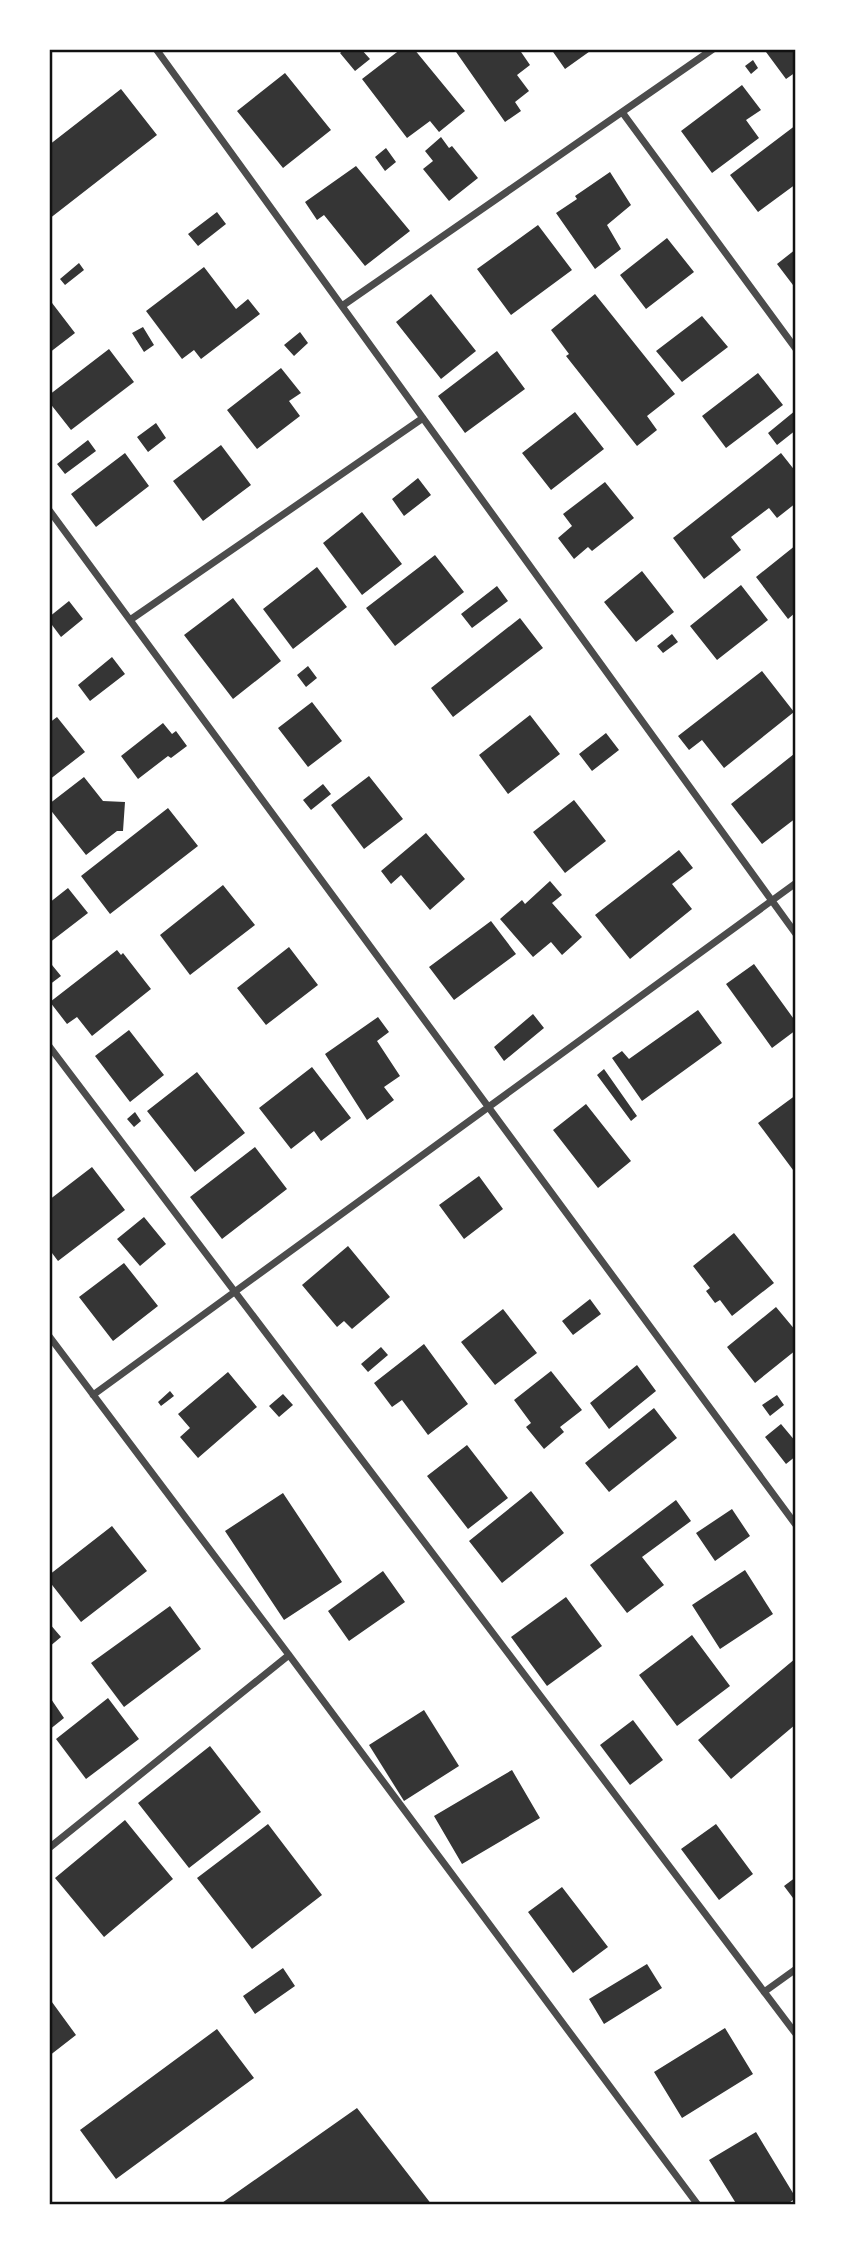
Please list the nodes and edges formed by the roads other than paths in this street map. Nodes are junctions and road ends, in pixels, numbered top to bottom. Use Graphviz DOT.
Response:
graph roads {
  1 [pos="156,49"];
  2 [pos="713,49"];
  3 [pos="622,112"];
  4 [pos="342,306"];
  5 [pos="796,349"];
  6 [pos="423,418"];
  7 [pos="49,510"];
  8 [pos="130,620"];
  9 [pos="796,883"];
  10 [pos="772,901"];
  11 [pos="796,934"];
  12 [pos="49,1046"];
  13 [pos="489,1108"];
  14 [pos="235,1292"];
  15 [pos="49,1336"];
  16 [pos="93,1395"];
  17 [pos="796,1525"];
  18 [pos="289,1654"];
  19 [pos="49,1848"];
  20 [pos="796,1969"];
  21 [pos="764,1992"];
  22 [pos="796,2034"];
  23 [pos="698,2205"];
  1 -- 4 [label="street"];
  2 -- 3 [label="street"];
  3 -- 4 [label="street"];
  3 -- 5 [label="street"];
  4 -- 6 [label="street"];
  6 -- 8 [label="street"];
  6 -- 10 [label="street"];
  7 -- 8 [label="street"];
  8 -- 13 [label="street"];
  9 -- 10 [label="street"];
  10 -- 11 [label="street"];
  10 -- 13 [label="street"];
  12 -- 14 [label="street"];
  13 -- 14 [label="street"];
  13 -- 17 [label="street"];
  14 -- 16 [label="street"];
  14 -- 21 [label="street"];
  15 -- 16 [label="street"];
  16 -- 18 [label="street"];
  18 -- 19 [label="street"];
  18 -- 23 [label="street"];
  20 -- 21 [label="street"];
  21 -- 22 [label="street"];
}
